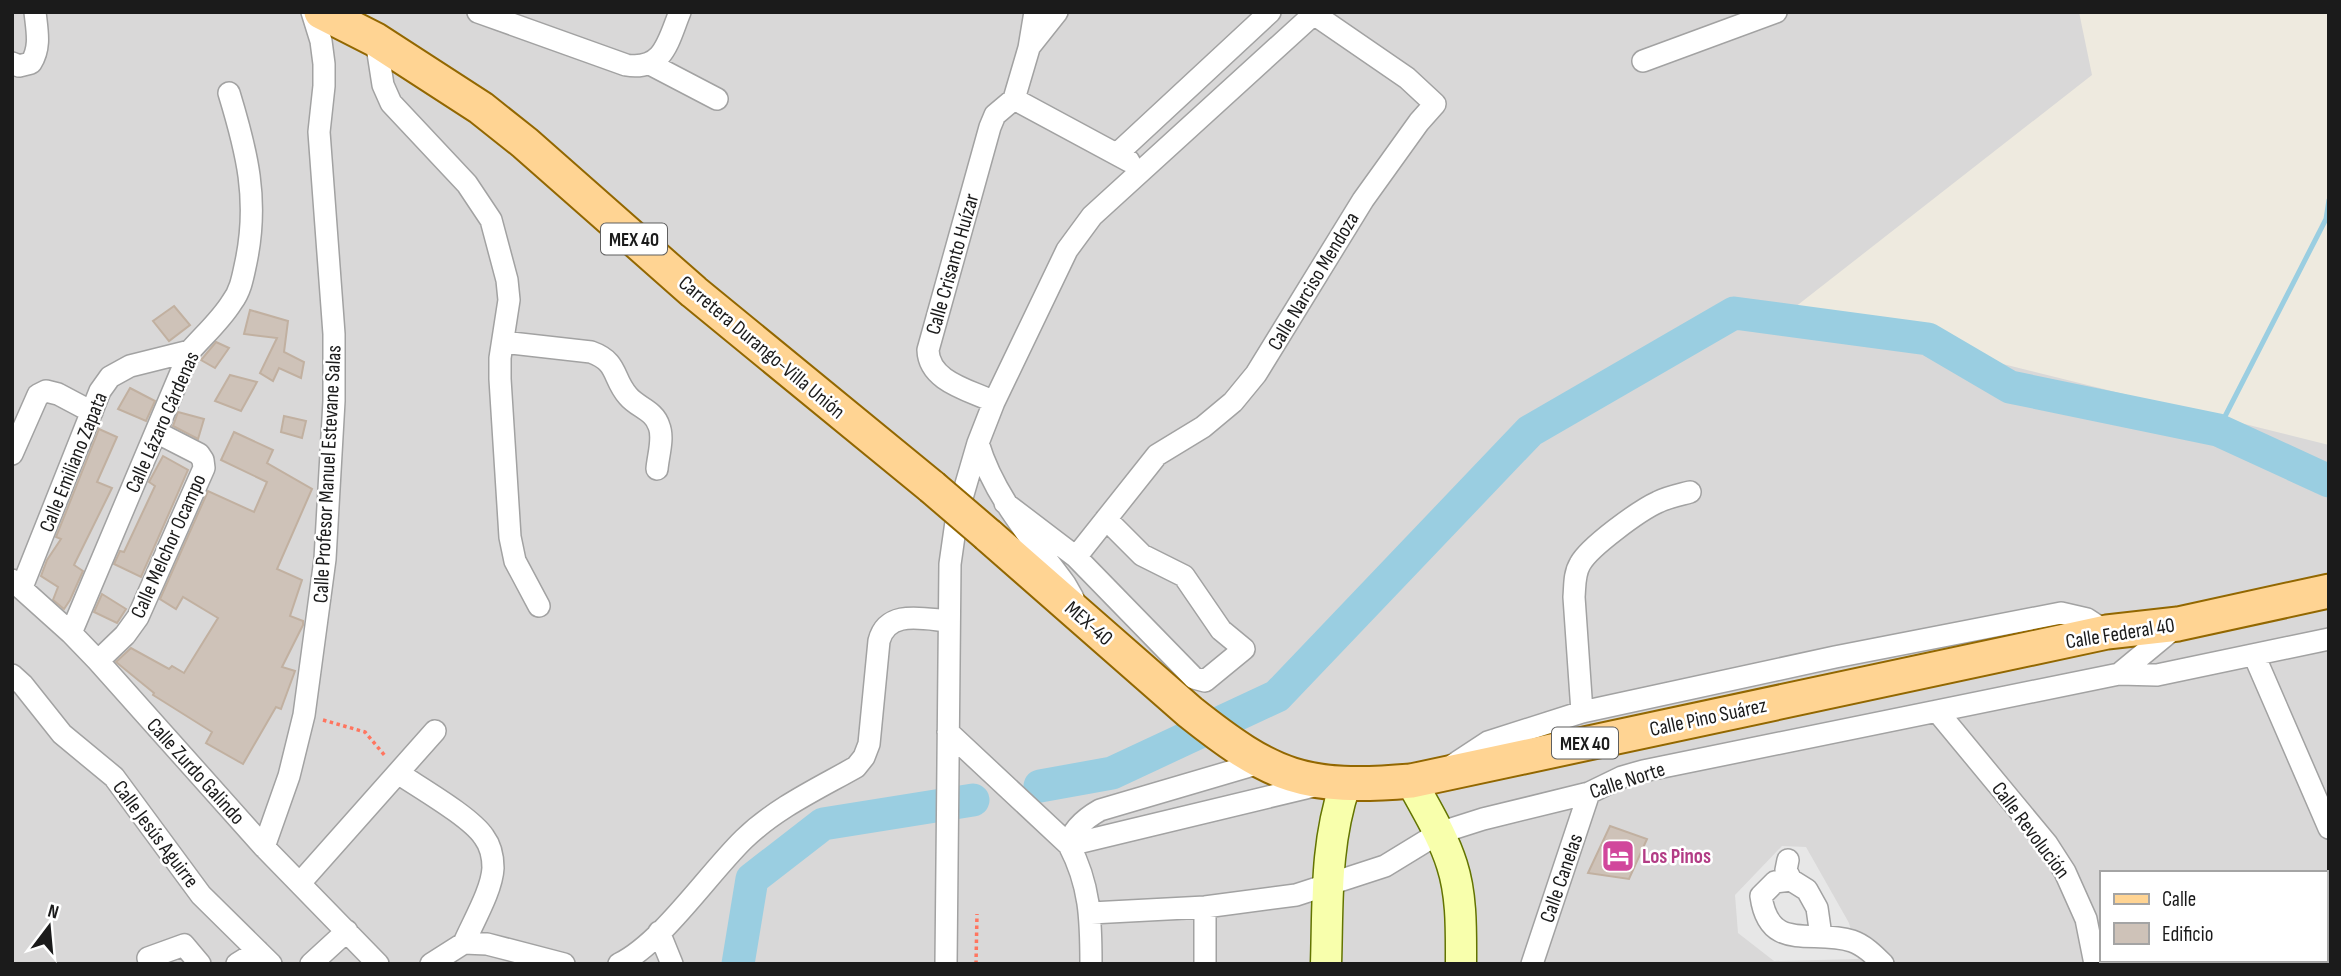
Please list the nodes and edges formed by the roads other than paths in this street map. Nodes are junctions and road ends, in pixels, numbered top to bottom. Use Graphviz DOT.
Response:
graph roads {
  1 [pos="35,12"];
  2 [pos="312,12"];
  3 [pos="321,12"];
  4 [pos="478,12"];
  5 [pos="680,12"];
  6 [pos="1035,12"];
  7 [pos="1057,12"];
  8 [pos="1270,12"];
  9 [pos="1776,12"];
  10 [pos="1314,13"];
  11 [pos="376,40"];
  12 [pos="1029,48"];
  13 [pos="1643,61"];
  14 [pos="1216,62"];
  15 [pos="12,63"];
  16 [pos="650,64"];
  17 [pos="1237,83"];
  18 [pos="229,93"];
  19 [pos="717,99"];
  20 [pos="1014,99"];
  21 [pos="1117,154"];
  22 [pos="1143,168"];
  23 [pos="503,342"];
  24 [pos="190,351"];
  25 [pos="994,402"];
  26 [pos="92,412"];
  27 [pos="156,432"];
  28 [pos="978,443"];
  29 [pos="14,446"];
  30 [pos="657,469"];
  31 [pos="1690,492"];
  32 [pos="1005,503"];
  33 [pos="1106,519"];
  34 [pos="988,535"];
  35 [pos="1076,557"];
  36 [pos="17,584"];
  37 [pos="2329,591"];
  38 [pos="539,606"];
  39 [pos="1080,615"];
  40 [pos="949,621"];
  41 [pos="2178,624"];
  42 [pos="2107,632"];
  43 [pos="71,633"];
  44 [pos="2329,639"];
  45 [pos="2255,655"];
  46 [pos="98,661"];
  47 [pos="1911,673"];
  48 [pos="2119,674"];
  49 [pos="12,676"];
  50 [pos="1937,711"];
  51 [pos="1581,712"];
  52 [pos="435,731"];
  53 [pos="948,732"];
  54 [pos="1259,763"];
  55 [pos="398,773"];
  56 [pos="1427,778"];
  57 [pos="1334,784"];
  58 [pos="1589,793"];
  59 [pos="2329,828"];
  60 [pos="1439,833"];
  61 [pos="1069,845"];
  62 [pos="264,847"];
  63 [pos="300,883"];
  64 [pos="1328,886"];
  65 [pos="1205,907"];
  66 [pos="1091,913"];
  67 [pos="347,932"];
  68 [pos="659,932"];
  69 [pos="1821,936"];
  70 [pos="464,943"];
  71 [pos="148,958"];
  72 [pos="265,958"];
  73 [pos="200,964"];
  74 [pos="236,964"];
  75 [pos="311,964"];
  76 [pos="378,964"];
  77 [pos="431,964"];
  78 [pos="564,964"];
  79 [pos="619,964"];
  80 [pos="672,964"];
  81 [pos="946,964"];
  82 [pos="1091,964"];
  83 [pos="1205,964"];
  84 [pos="1326,964"];
  85 [pos="1461,964"];
  86 [pos="1532,964"];
  87 [pos="1883,964"];
  88 [pos="2095,964"];
  1 -- 15 [label="street"];
  2 -- 62 [label="street, Calle Profesor Manuel Estevane Salas"];
  3 -- 11 [label="main road, Carretera Durango-Villa Unión / MEX 40"];
  4 -- 16 [label="street"];
  5 -- 16 [label="street"];
  6 -- 12 [label="street, Calle Crisanto Huízar"];
  7 -- 12 [label="street"];
  8 -- 14 [label="street"];
  9 -- 13 [label="street"];
  10 -- 17 [label="street"];
  10 -- 33 [label="street, Calle Narciso Mendoza"];
  11 -- 23 [label="street"];
  11 -- 34 [label="main road, Carretera Durango-Villa Unión / MEX 40, bridge"];
  12 -- 20 [label="street, Calle Crisanto Huízar"];
  14 -- 17 [label="street"];
  14 -- 21 [label="street"];
  16 -- 19 [label="street"];
  17 -- 22 [label="street"];
  18 -- 24 [label="street, Calle Lázaro Cárdenas"];
  20 -- 21 [label="street"];
  20 -- 25 [label="street, Calle Crisanto Huízar"];
  21 -- 22 [label="street"];
  22 -- 25 [label="street"];
  23 -- 30 [label="street"];
  23 -- 38 [label="street"];
  24 -- 26 [label="street, Calle Emiliano Zapata"];
  24 -- 27 [label="street, Calle Lázaro Cárdenas"];
  25 -- 28 [label="street"];
  26 -- 29 [label="street"];
  26 -- 36 [label="street, Calle Emiliano Zapata"];
  27 -- 43 [label="street, Calle Lázaro Cárdenas"];
  27 -- 46 [label="street, Calle Melchor Ocampo"];
  28 -- 32 [label="street"];
  28 -- 40 [label="street"];
  31 -- 51 [label="street"];
  32 -- 35 [label="street"];
  32 -- 39 [label="street"];
  33 -- 35 [label="street, Calle Narciso Mendoza"];
  33 -- 35 [label="street"];
  34 -- 39 [label="main road, MEX-40 / MEX 40"];
  36 -- 43 [label="street, Calle Zurdo Galindo"];
  37 -- 41 [label="main road, Calle Federal 40 / MEX 40"];
  39 -- 54 [label="main road, MEX-40 / MEX 40"];
  40 -- 53 [label="street"];
  40 -- 68 [label="street"];
  41 -- 42 [label="main road, Calle Federal 40 / MEX 40"];
  41 -- 48 [label="street"];
  42 -- 47 [label="main road, Calle Federal 40 / MEX 40"];
  42 -- 51 [label="street"];
  43 -- 46 [label="street, Calle Zurdo Galindo"];
  44 -- 45 [label="street, Calle Norte"];
  45 -- 48 [label="street, Calle Norte"];
  45 -- 59 [label="street"];
  46 -- 62 [label="street, Calle Zurdo Galindo"];
  47 -- 56 [label="main road, Calle Pino Suárez / MEX 40"];
  48 -- 50 [label="street, Calle Norte"];
  49 -- 72 [label="street, Calle Jesús Aguirre"];
  50 -- 58 [label="street, Calle Norte"];
  50 -- 88 [label="street, Calle Revolución"];
  51 -- 56 [label="street"];
  52 -- 55 [label="street"];
  53 -- 61 [label="street"];
  53 -- 81 [label="street"];
  54 -- 57 [label="main road, Calle Pino Suárez / MEX 40"];
  54 -- 61 [label="street"];
  55 -- 63 [label="street"];
  55 -- 70 [label="street"];
  56 -- 57 [label="main road, Calle Pino Suárez / MEX 40"];
  56 -- 60 [label="street"];
  57 -- 61 [label="street"];
  57 -- 64 [label="street"];
  58 -- 60 [label="street, Calle Norte"];
  58 -- 86 [label="street, Calle Canelas"];
  60 -- 64 [label="street, Calle Norte"];
  60 -- 85 [label="street"];
  61 -- 66 [label="street"];
  62 -- 63 [label="street, Calle Zurdo Galindo"];
  63 -- 67 [label="street, Calle Zurdo Galindo"];
  64 -- 65 [label="street, Calle Norte"];
  64 -- 84 [label="street"];
  65 -- 66 [label="street, Calle Norte"];
  65 -- 83 [label="street"];
  66 -- 82 [label="street"];
  67 -- 75 [label="street"];
  67 -- 76 [label="street, Calle Zurdo Galindo"];
  68 -- 79 [label="street"];
  68 -- 80 [label="street"];
  69 -- 69 [label="street"];
  69 -- 87 [label="street"];
  70 -- 77 [label="street"];
  70 -- 78 [label="street"];
  71 -- 73 [label="street"];
  72 -- 74 [label="street"];
}
